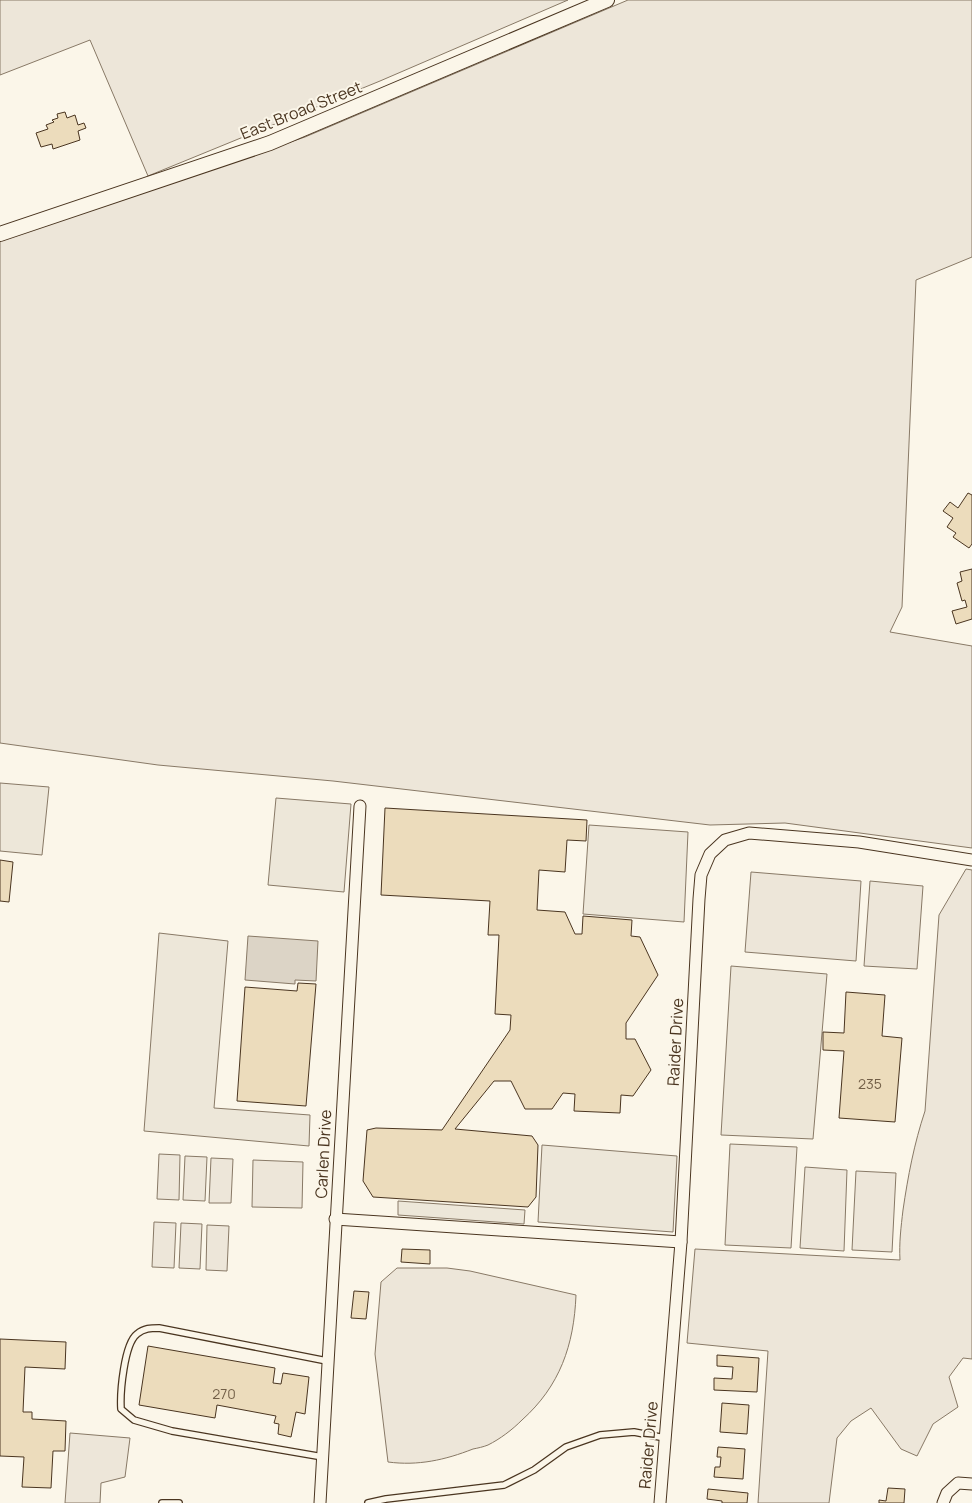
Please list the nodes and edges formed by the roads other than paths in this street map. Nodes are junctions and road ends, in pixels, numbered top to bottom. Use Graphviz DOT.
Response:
graph roads {
  1 [pos="608,0"];
  2 [pos="0,234"];
  3 [pos="360,806"];
  4 [pos="972,860"];
  5 [pos="335,1218"];
  6 [pos="681,1242"];
  7 [pos="327,1361"];
  8 [pos="665,1438"];
  9 [pos="323,1457"];
  10 [pos="972,1484"];
  11 [pos="162,1503"];
  12 [pos="179,1503"];
  13 [pos="320,1503"];
  14 [pos="368,1503"];
  15 [pos="660,1503"];
  16 [pos="942,1503"];
  1 -- 2 [label="street, East Broad Street"];
  3 -- 5 [label="street, Carlen Drive"];
  4 -- 6 [label="street, Raider Drive"];
  5 -- 6 [label="street"];
  5 -- 7 [label="street, Carlen Drive"];
  6 -- 8 [label="street, Raider Drive"];
  7 -- 9 [label="street, Carlen Drive"];
  7 -- 9 [label="lane"];
  8 -- 14 [label="lane"];
  8 -- 15 [label="street, Raider Drive"];
  9 -- 13 [label="street, Carlen Drive"];
  10 -- 16 [label="street"];
  11 -- 12 [label="lane"];
}
